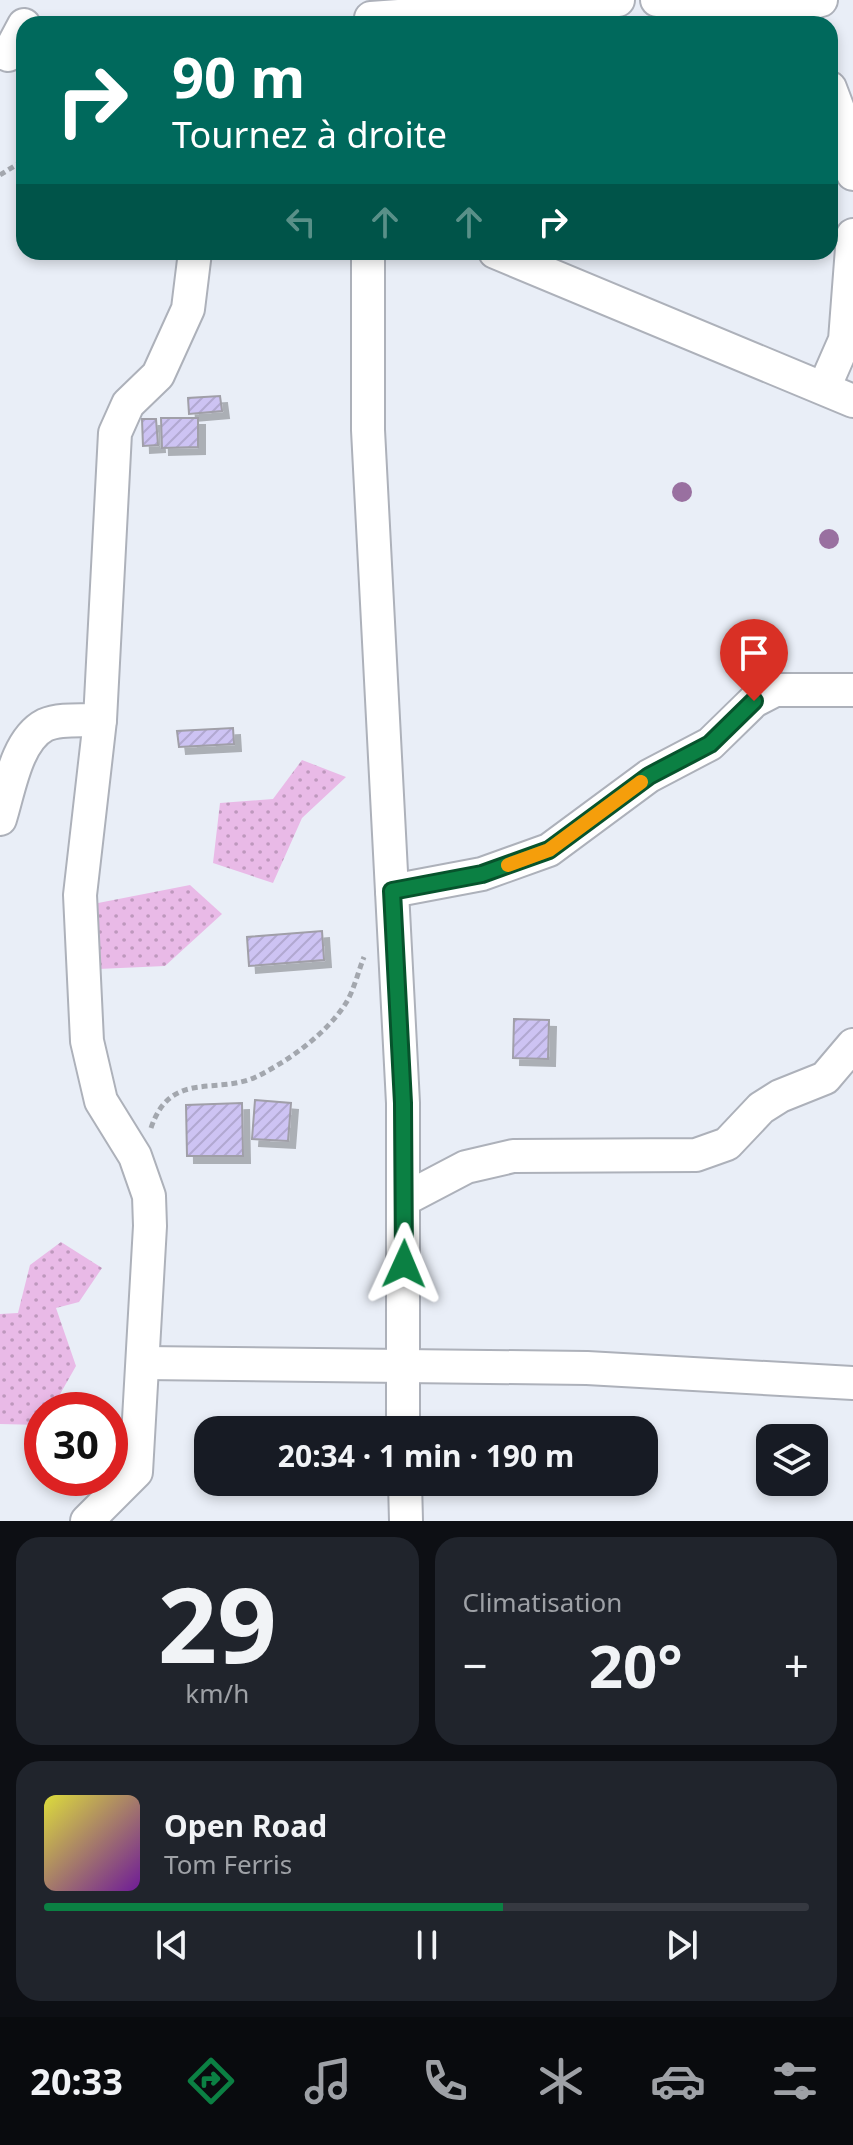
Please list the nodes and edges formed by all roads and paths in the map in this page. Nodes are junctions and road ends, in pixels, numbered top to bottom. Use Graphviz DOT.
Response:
graph roads {
  1 [pos="618,0"];
  2 [pos="657,0"];
  3 [pos="821,0"];
  4 [pos="370,14"];
  5 [pos="769,16"];
  6 [pos="784,16"];
  7 [pos="838,109"];
  8 [pos="853,174"];
  9 [pos="853,235"];
  10 [pos="194,260"];
  11 [pos="368,260"];
  12 [pos="514,260"];
  13 [pos="839,395"];
  14 [pos="853,690"];
  15 [pos="100,720"];
  16 [pos="0,819"];
  17 [pos="392,891"];
  18 [pos="368,947"];
  19 [pos="853,1045"];
  20 [pos="135,1156"];
  21 [pos="405,1199"];
  22 [pos="144,1363"];
  23 [pos="403,1364"];
  24 [pos="853,1383"];
  25 [pos="403,1416"];
  26 [pos="405,1496"];
  27 [pos="87,1521"];
  28 [pos="406,1521"];
  1 -- 4 [label="street"];
  2 -- 5 [label="street"];
  3 -- 6 [label="street"];
  7 -- 8 [label="street"];
  9 -- 13 [label="street"];
  10 -- 15 [label="street"];
  11 -- 17 [label="street"];
  12 -- 13 [label="street"];
  14 -- 17 [label="street"];
  15 -- 16 [label="street"];
  15 -- 20 [label="street"];
  17 -- 21 [label="street"];
  18 -- 20 [label="path"];
  19 -- 21 [label="street"];
  20 -- 22 [label="street"];
  21 -- 23 [label="street"];
  22 -- 23 [label="street"];
  22 -- 27 [label="street"];
  23 -- 24 [label="street"];
  23 -- 25 [label="street"];
  26 -- 28 [label="street"];
}
